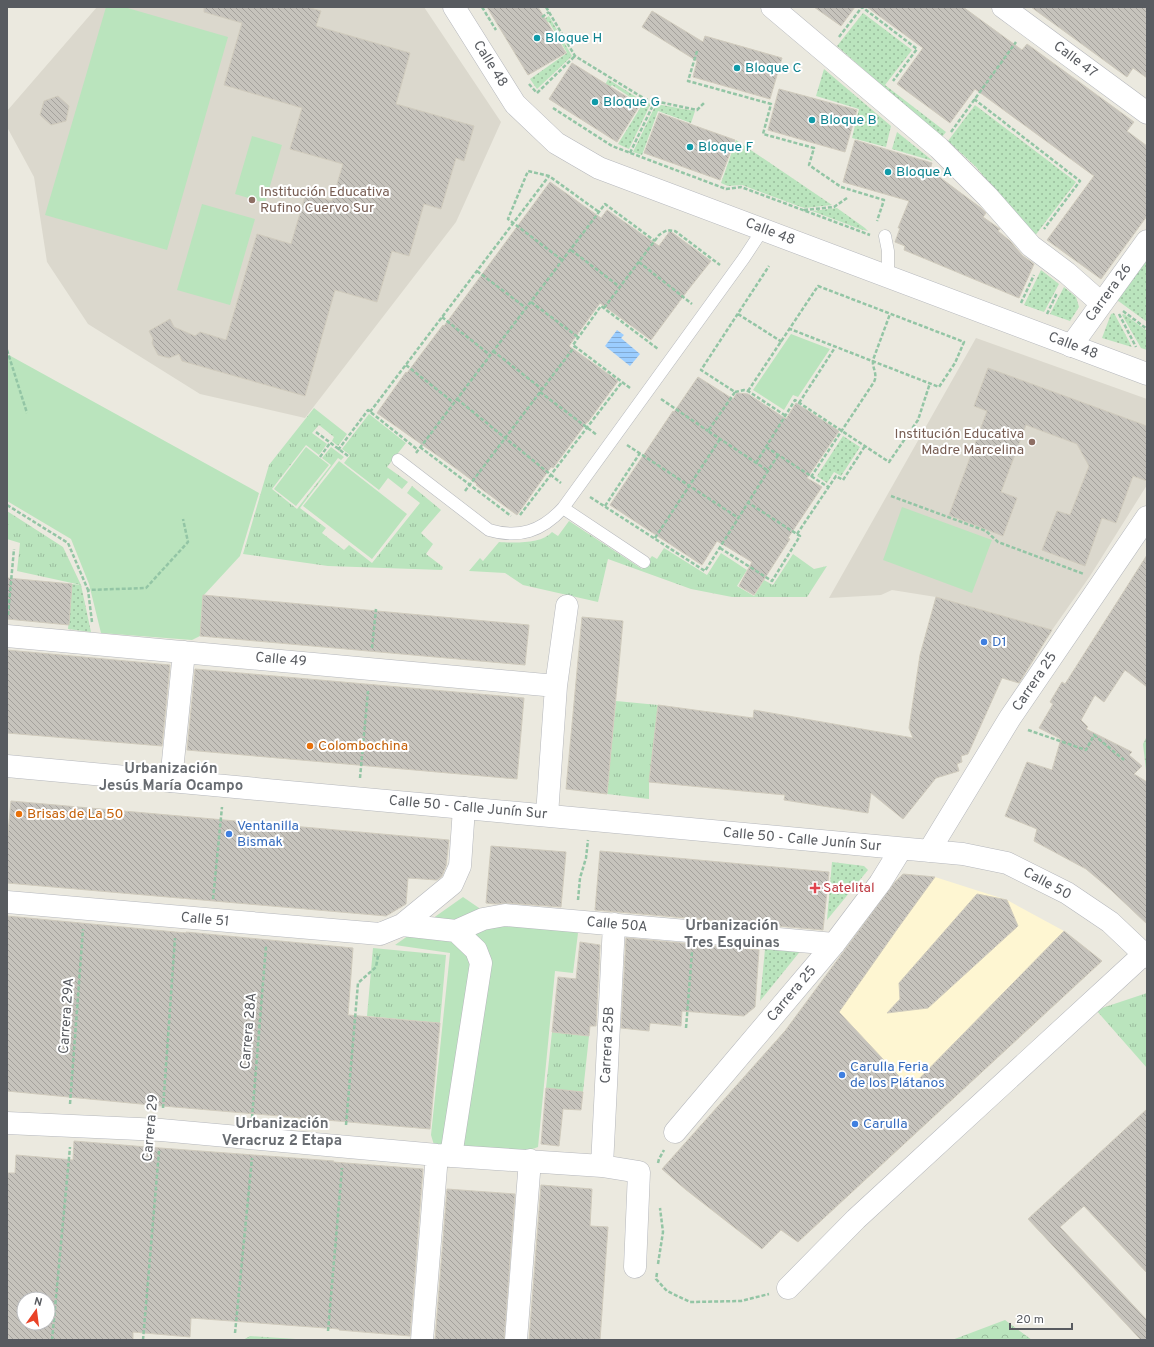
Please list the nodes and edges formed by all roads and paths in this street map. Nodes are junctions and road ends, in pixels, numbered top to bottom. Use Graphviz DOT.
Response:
graph roads {
  1 [pos="454,7"];
  2 [pos="482,7"];
  3 [pos="546,7"];
  4 [pos="772,7"];
  5 [pos="1003,7"];
  6 [pos="549,12"];
  7 [pos="542,17"];
  8 [pos="1028,25"];
  9 [pos="499,34"];
  10 [pos="697,51"];
  11 [pos="827,53"];
  12 [pos="575,56"];
  13 [pos="528,81"];
  14 [pos="891,84"];
  15 [pos="537,93"];
  16 [pos="541,98"];
  17 [pos="974,99"];
  18 [pos="655,101"];
  19 [pos="704,103"];
  20 [pos="552,108"];
  21 [pos="1147,113"];
  22 [pos="939,148"];
  23 [pos="630,153"];
  24 [pos="549,176"];
  25 [pos="846,198"];
  26 [pos="803,210"];
  27 [pos="599,212"];
  28 [pos="876,222"];
  29 [pos="514,223"];
  30 [pos="763,229"];
  31 [pos="885,238"];
  32 [pos="655,241"];
  33 [pos="1147,241"];
  34 [pos="571,250"];
  35 [pos="1038,250"];
  36 [pos="562,260"];
  37 [pos="638,262"];
  38 [pos="769,266"];
  39 [pos="477,271"];
  40 [pos="1067,273"];
  41 [pos="732,274"];
  42 [pos="888,276"];
  43 [pos="620,287"];
  44 [pos="531,302"];
  45 [pos="1107,302"];
  46 [pos="526,308"];
  47 [pos="604,308"];
  48 [pos="704,313"];
  49 [pos="738,314"];
  50 [pos="890,314"];
  51 [pos="442,317"];
  52 [pos="1011,323"];
  53 [pos="1147,328"];
  54 [pos="790,329"];
  55 [pos="1037,333"];
  56 [pos="578,337"];
  57 [pos="782,342"];
  58 [pos="575,346"];
  59 [pos="836,346"];
  60 [pos="1071,346"];
  61 [pos="7,350"];
  62 [pos="493,351"];
  63 [pos="1137,351"];
  64 [pos="490,355"];
  65 [pos="671,360"];
  66 [pos="873,360"];
  67 [pos="406,365"];
  68 [pos="1147,374"];
  69 [pos="622,382"];
  70 [pos="930,383"];
  71 [pos="541,390"];
  72 [pos="748,391"];
  73 [pos="735,392"];
  74 [pos="646,394"];
  75 [pos="457,399"];
  76 [pos="454,403"];
  77 [pos="799,403"];
  78 [pos="370,412"];
  79 [pos="27,413"];
  80 [pos="786,416"];
  81 [pos="588,427"];
  82 [pos="842,431"];
  83 [pos="316,432"];
  84 [pos="708,432"];
  85 [pos="506,438"];
  86 [pos="720,440"];
  87 [pos="612,441"];
  88 [pos="330,443"];
  89 [pos="865,446"];
  90 [pos="766,447"];
  91 [pos="419,448"];
  92 [pos="338,450"];
  93 [pos="640,453"];
  94 [pos="778,455"];
  95 [pos="348,456"];
  96 [pos="320,457"];
  97 [pos="756,462"];
  98 [pos="402,463"];
  99 [pos="767,470"];
  100 [pos="552,475"];
  101 [pos="811,477"];
  102 [pos="470,484"];
  103 [pos="689,486"];
  104 [pos="828,487"];
  105 [pos="576,491"];
  106 [pos="891,496"];
  107 [pos="747,502"];
  108 [pos="455,504"];
  109 [pos="7,505"];
  110 [pos="605,506"];
  111 [pos="563,508"];
  112 [pos="1147,516"];
  113 [pos="738,518"];
  114 [pos="183,519"];
  115 [pos="797,534"];
  116 [pos="655,538"];
  117 [pos="720,548"];
  118 [pos="14,549"];
  119 [pos="644,562"];
  120 [pos="1102,583"];
  121 [pos="88,590"];
  122 [pos="567,606"];
  123 [pos="376,609"];
  124 [pos="7,626"];
  125 [pos="95,644"];
  126 [pos="184,652"];
  127 [pos="370,668"];
  128 [pos="556,686"];
  129 [pos="1010,718"];
  130 [pos="1124,760"];
  131 [pos="7,766"];
  132 [pos="171,781"];
  133 [pos="224,786"];
  134 [pos="358,799"];
  135 [pos="464,808"];
  136 [pos="547,815"];
  137 [pos="590,820"];
  138 [pos="901,849"];
  139 [pos="929,851"];
  140 [pos="7,902"];
  141 [pos="85,909"];
  142 [pos="177,917"];
  143 [pos="211,920"];
  144 [pos="577,921"];
  145 [pos="614,924"];
  146 [pos="268,925"];
  147 [pos="402,925"];
  148 [pos="456,931"];
  149 [pos="694,931"];
  150 [pos="834,944"];
  151 [pos="1145,955"];
  152 [pos="686,1028"];
  153 [pos="7,1123"];
  154 [pos="70,1125"];
  155 [pos="161,1130"];
  156 [pos="675,1132"];
  157 [pos="252,1138"];
  158 [pos="444,1156"];
  159 [pos="530,1160"];
  160 [pos="602,1166"];
  161 [pos="636,1267"];
  162 [pos="656,1279"];
  163 [pos="788,1288"];
  164 [pos="235,1333"];
  165 [pos="52,1340"];
  166 [pos="143,1340"];
  167 [pos="422,1340"];
  168 [pos="516,1340"];
  1 -- 30 [label="street, Calle 48"];
  2 -- 9 [label="path"];
  3 -- 6 [label="path"];
  4 -- 11 [label="street"];
  5 -- 8 [label="street, Calle 47"];
  6 -- 7 [label="path"];
  6 -- 12 [label="path"];
  8 -- 17 [label="path"];
  8 -- 21 [label="street, Calle 47"];
  10 -- 28 [label="path"];
  11 -- 14 [label="path"];
  11 -- 22 [label="street"];
  12 -- 15 [label="path"];
  12 -- 18 [label="path"];
  13 -- 15 [label="path"];
  15 -- 16 [label="path"];
  17 -- 22 [label="path"];
  17 -- 35 [label="path"];
  18 -- 19 [label="path"];
  18 -- 23 [label="path"];
  20 -- 23 [label="path"];
  22 -- 35 [label="street"];
  23 -- 26 [label="path"];
  24 -- 27 [label="path"];
  24 -- 29 [label="path"];
  24 -- 29 [label="path"];
  25 -- 26 [label="path"];
  26 -- 31 [label="path"];
  27 -- 32 [label="path"];
  27 -- 34 [label="path"];
  29 -- 36 [label="path"];
  29 -- 39 [label="path"];
  30 -- 41 [label="lane"];
  30 -- 42 [label="street, Calle 48"];
  31 -- 42 [label="lane"];
  32 -- 37 [label="path"];
  32 -- 41 [label="path"];
  33 -- 45 [label="street, Carrera 26"];
  34 -- 36 [label="path"];
  34 -- 43 [label="path"];
  35 -- 40 [label="street"];
  35 -- 52 [label="path"];
  36 -- 44 [label="path"];
  37 -- 43 [label="path"];
  37 -- 48 [label="path"];
  38 -- 49 [label="path"];
  39 -- 46 [label="path"];
  39 -- 51 [label="path"];
  40 -- 45 [label="street"];
  40 -- 55 [label="path"];
  41 -- 48 [label="lane"];
  42 -- 52 [label="street, Calle 48"];
  43 -- 47 [label="path"];
  44 -- 46 [label="path"];
  44 -- 56 [label="path"];
  45 -- 53 [label="path"];
  45 -- 60 [label="street, Carrera 26"];
  45 -- 63 [label="path"];
  46 -- 62 [label="path"];
  47 -- 56 [label="path"];
  47 -- 65 [label="path"];
  48 -- 65 [label="lane"];
  49 -- 57 [label="path"];
  49 -- 73 [label="path"];
  50 -- 54 [label="path"];
  50 -- 66 [label="path"];
  50 -- 70 [label="path"];
  51 -- 64 [label="path"];
  51 -- 67 [label="path"];
  52 -- 55 [label="street, Calle 48"];
  54 -- 57 [label="path"];
  54 -- 59 [label="path"];
  55 -- 60 [label="street, Calle 48"];
  56 -- 58 [label="path"];
  57 -- 72 [label="path"];
  58 -- 69 [label="path"];
  58 -- 71 [label="path"];
  59 -- 66 [label="path"];
  59 -- 77 [label="path"];
  60 -- 68 [label="street, Calle 48"];
  61 -- 79 [label="path"];
  62 -- 64 [label="path"];
  62 -- 71 [label="path"];
  64 -- 75 [label="path"];
  65 -- 74 [label="lane"];
  66 -- 70 [label="path"];
  66 -- 82 [label="path"];
  67 -- 76 [label="path"];
  67 -- 78 [label="path"];
  69 -- 74 [label="path"];
  69 -- 81 [label="path"];
  70 -- 89 [label="path"];
  71 -- 81 [label="path"];
  71 -- 85 [label="path"];
  72 -- 73 [label="path"];
  72 -- 80 [label="path"];
  73 -- 84 [label="path"];
  74 -- 84 [label="path"];
  74 -- 87 [label="lane"];
  75 -- 76 [label="path"];
  75 -- 85 [label="path"];
  76 -- 91 [label="path"];
  77 -- 80 [label="path"];
  77 -- 82 [label="path"];
  78 -- 91 [label="path"];
  78 -- 92 [label="path"];
  80 -- 90 [label="path"];
  81 -- 87 [label="path"];
  81 -- 100 [label="path"];
  82 -- 89 [label="path"];
  82 -- 101 [label="path"];
  83 -- 88 [label="path"];
  84 -- 86 [label="path"];
  85 -- 100 [label="path"];
  85 -- 102 [label="path"];
  86 -- 97 [label="path"];
  86 -- 103 [label="path"];
  87 -- 93 [label="path"];
  87 -- 105 [label="lane"];
  88 -- 92 [label="path"];
  88 -- 96 [label="path"];
  89 -- 104 [label="path"];
  90 -- 94 [label="path"];
  90 -- 97 [label="path"];
  91 -- 98 [label="path"];
  91 -- 102 [label="path"];
  92 -- 95 [label="path"];
  93 -- 103 [label="path"];
  93 -- 110 [label="path"];
  94 -- 99 [label="path"];
  94 -- 101 [label="path"];
  97 -- 99 [label="path"];
  98 -- 108 [label="lane"];
  99 -- 107 [label="path"];
  100 -- 102 [label="path"];
  100 -- 105 [label="path"];
  101 -- 104 [label="path"];
  102 -- 108 [label="path"];
  103 -- 113 [label="path"];
  103 -- 116 [label="path"];
  104 -- 115 [label="path"];
  105 -- 110 [label="path"];
  105 -- 111 [label="lane"];
  106 -- 120 [label="path"];
  107 -- 113 [label="path"];
  107 -- 115 [label="path"];
  108 -- 111 [label="lane"];
  109 -- 121 [label="path"];
  110 -- 116 [label="path"];
  111 -- 119 [label="lane"];
  112 -- 120 [label="street, Carrera 25"];
  113 -- 117 [label="path"];
  114 -- 121 [label="path"];
  115 -- 117 [label="path"];
  116 -- 117 [label="path"];
  118 -- 124 [label="path"];
  120 -- 129 [label="street, Carrera 25"];
  121 -- 125 [label="path"];
  122 -- 128 [label="street"];
  123 -- 127 [label="path"];
  124 -- 125 [label="street, Calle 49"];
  125 -- 126 [label="street, Calle 49"];
  126 -- 127 [label="street, Calle 49"];
  126 -- 132 [label="street"];
  127 -- 128 [label="street, Calle 49"];
  127 -- 134 [label="path"];
  128 -- 136 [label="street"];
  129 -- 130 [label="path"];
  129 -- 139 [label="street, Carrera 25"];
  131 -- 132 [label="street, Calle 50 - Calle Junín Sur"];
  132 -- 133 [label="street, Calle 50 - Calle Junín Sur"];
  133 -- 134 [label="street, Calle 50 - Calle Junín Sur"];
  133 -- 143 [label="path"];
  134 -- 135 [label="street, Calle 50 - Calle Junín Sur"];
  135 -- 136 [label="street, Calle 50 - Calle Junín Sur"];
  135 -- 147 [label="street"];
  136 -- 137 [label="street, Calle 50 - Calle Junín Sur"];
  137 -- 138 [label="street, Calle 50 - Calle Junín Sur"];
  137 -- 144 [label="path"];
  138 -- 139 [label="street, Calle 50 - Calle Junín Sur"];
  138 -- 150 [label="street, Carrera 25"];
  139 -- 151 [label="street, Calle 50"];
  140 -- 141 [label="street, Calle 51"];
  141 -- 142 [label="street, Calle 51"];
  141 -- 154 [label="path, Carrera 29A"];
  142 -- 143 [label="street, Calle 51"];
  142 -- 155 [label="path, Carrera 29"];
  143 -- 146 [label="street, Calle 51"];
  144 -- 145 [label="street, Calle 50A"];
  144 -- 148 [label="street, Calle 50A"];
  145 -- 149 [label="street, Calle 50A"];
  145 -- 160 [label="street, Carrera 25B"];
  146 -- 147 [label="street, Calle 51"];
  146 -- 157 [label="path, Carrera 28A"];
  147 -- 148 [label="street"];
  148 -- 158 [label="street"];
  149 -- 150 [label="street, Calle 50A"];
  149 -- 152 [label="path"];
  150 -- 156 [label="street, Carrera 25"];
  151 -- 163 [label="street"];
  153 -- 154 [label="street"];
  154 -- 155 [label="street"];
  154 -- 165 [label="path, Carrera 29A"];
  155 -- 157 [label="street"];
  155 -- 166 [label="path, Carrera 29"];
  157 -- 158 [label="street"];
  157 -- 164 [label="path, Carrera 28A"];
  158 -- 159 [label="street"];
  158 -- 167 [label="street"];
  159 -- 160 [label="street"];
  159 -- 168 [label="street"];
  160 -- 161 [label="street"];
  162 -- 163 [label="path"];
}
